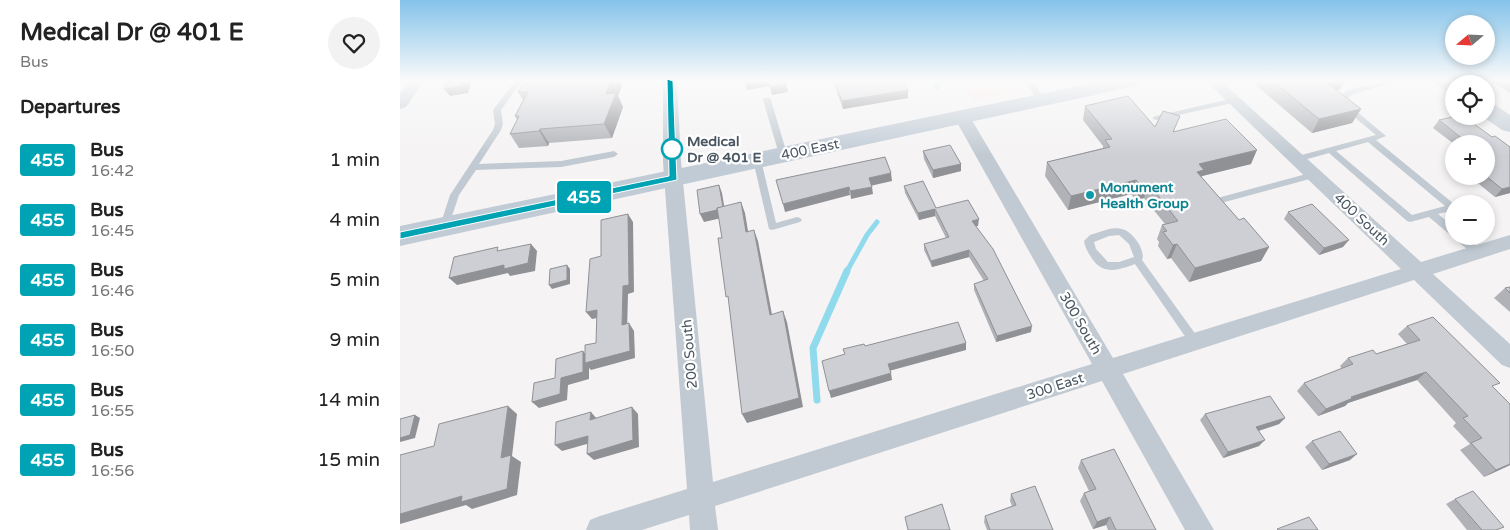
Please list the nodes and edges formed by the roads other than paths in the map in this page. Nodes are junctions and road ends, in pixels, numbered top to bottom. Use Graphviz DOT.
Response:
graph roads {
  1 [pos="500,106"];
  2 [pos="671,106"];
  3 [pos="769,106"];
  4 [pos="1015,106"];
  5 [pos="1209,106"];
  6 [pos="1240,106"];
  7 [pos="1345,106"];
  8 [pos="1495,115"];
  9 [pos="962,117"];
  10 [pos="1156,118"];
  11 [pos="1510,125"];
  12 [pos="1369,140"];
  13 [pos="1330,150"];
  14 [pos="614,154"];
  15 [pos="783,154"];
  16 [pos="1297,159"];
  17 [pos="757,160"];
  18 [pos="473,168"];
  19 [pos="1314,175"];
  20 [pos="674,178"];
  21 [pos="1222,200"];
  22 [pos="1431,213"];
  23 [pos="797,220"];
  24 [pos="1445,225"];
  25 [pos="445,226"];
  26 [pos="400,236"];
  27 [pos="1510,242"];
  28 [pos="1469,245"];
  29 [pos="1477,252"];
  30 [pos="1137,260"];
  31 [pos="1417,271"];
  32 [pos="1195,342"];
  33 [pos="1510,358"];
  34 [pos="1107,369"];
  35 [pos="701,498"];
  36 [pos="600,530"];
  37 [pos="704,530"];
  38 [pos="1200,530"];
  1 -- 18 [label="lane"];
  2 -- 20 [label="street, 200 South"];
  3 -- 15 [label="lane"];
  4 -- 9 [label="main road, 400 East"];
  5 -- 10 [label="lane"];
  6 -- 16 [label="street, 400 South"];
  7 -- 12 [label="lane"];
  8 -- 11 [label="main road"];
  9 -- 15 [label="main road, 400 East"];
  9 -- 34 [label="street, 300 South"];
  12 -- 13 [label="lane"];
  12 -- 22 [label="lane"];
  13 -- 16 [label="lane"];
  13 -- 22 [label="lane"];
  14 -- 18 [label="lane"];
  15 -- 17 [label="main road, 400 East"];
  16 -- 19 [label="street, 400 South"];
  17 -- 20 [label="main road, 400 East"];
  17 -- 23 [label="lane"];
  18 -- 25 [label="lane"];
  19 -- 21 [label="lane"];
  19 -- 31 [label="street, 400 South"];
  20 -- 25 [label="main road, 400 East"];
  20 -- 35 [label="street, 200 South"];
  22 -- 24 [label="lane"];
  25 -- 26 [label="main road, 400 East"];
  27 -- 29 [label="street, 300 East"];
  28 -- 29 [label="lane"];
  29 -- 31 [label="street, 300 East"];
  30 -- 30 [label="lane"];
  30 -- 32 [label="lane"];
  31 -- 32 [label="street, 300 East"];
  31 -- 33 [label="street, 400 South"];
  32 -- 34 [label="street, 300 East"];
  34 -- 35 [label="street, 300 East"];
  34 -- 38 [label="street, 300 South"];
  35 -- 36 [label="street, 300 East"];
  35 -- 37 [label="street, 200 South"];
}
